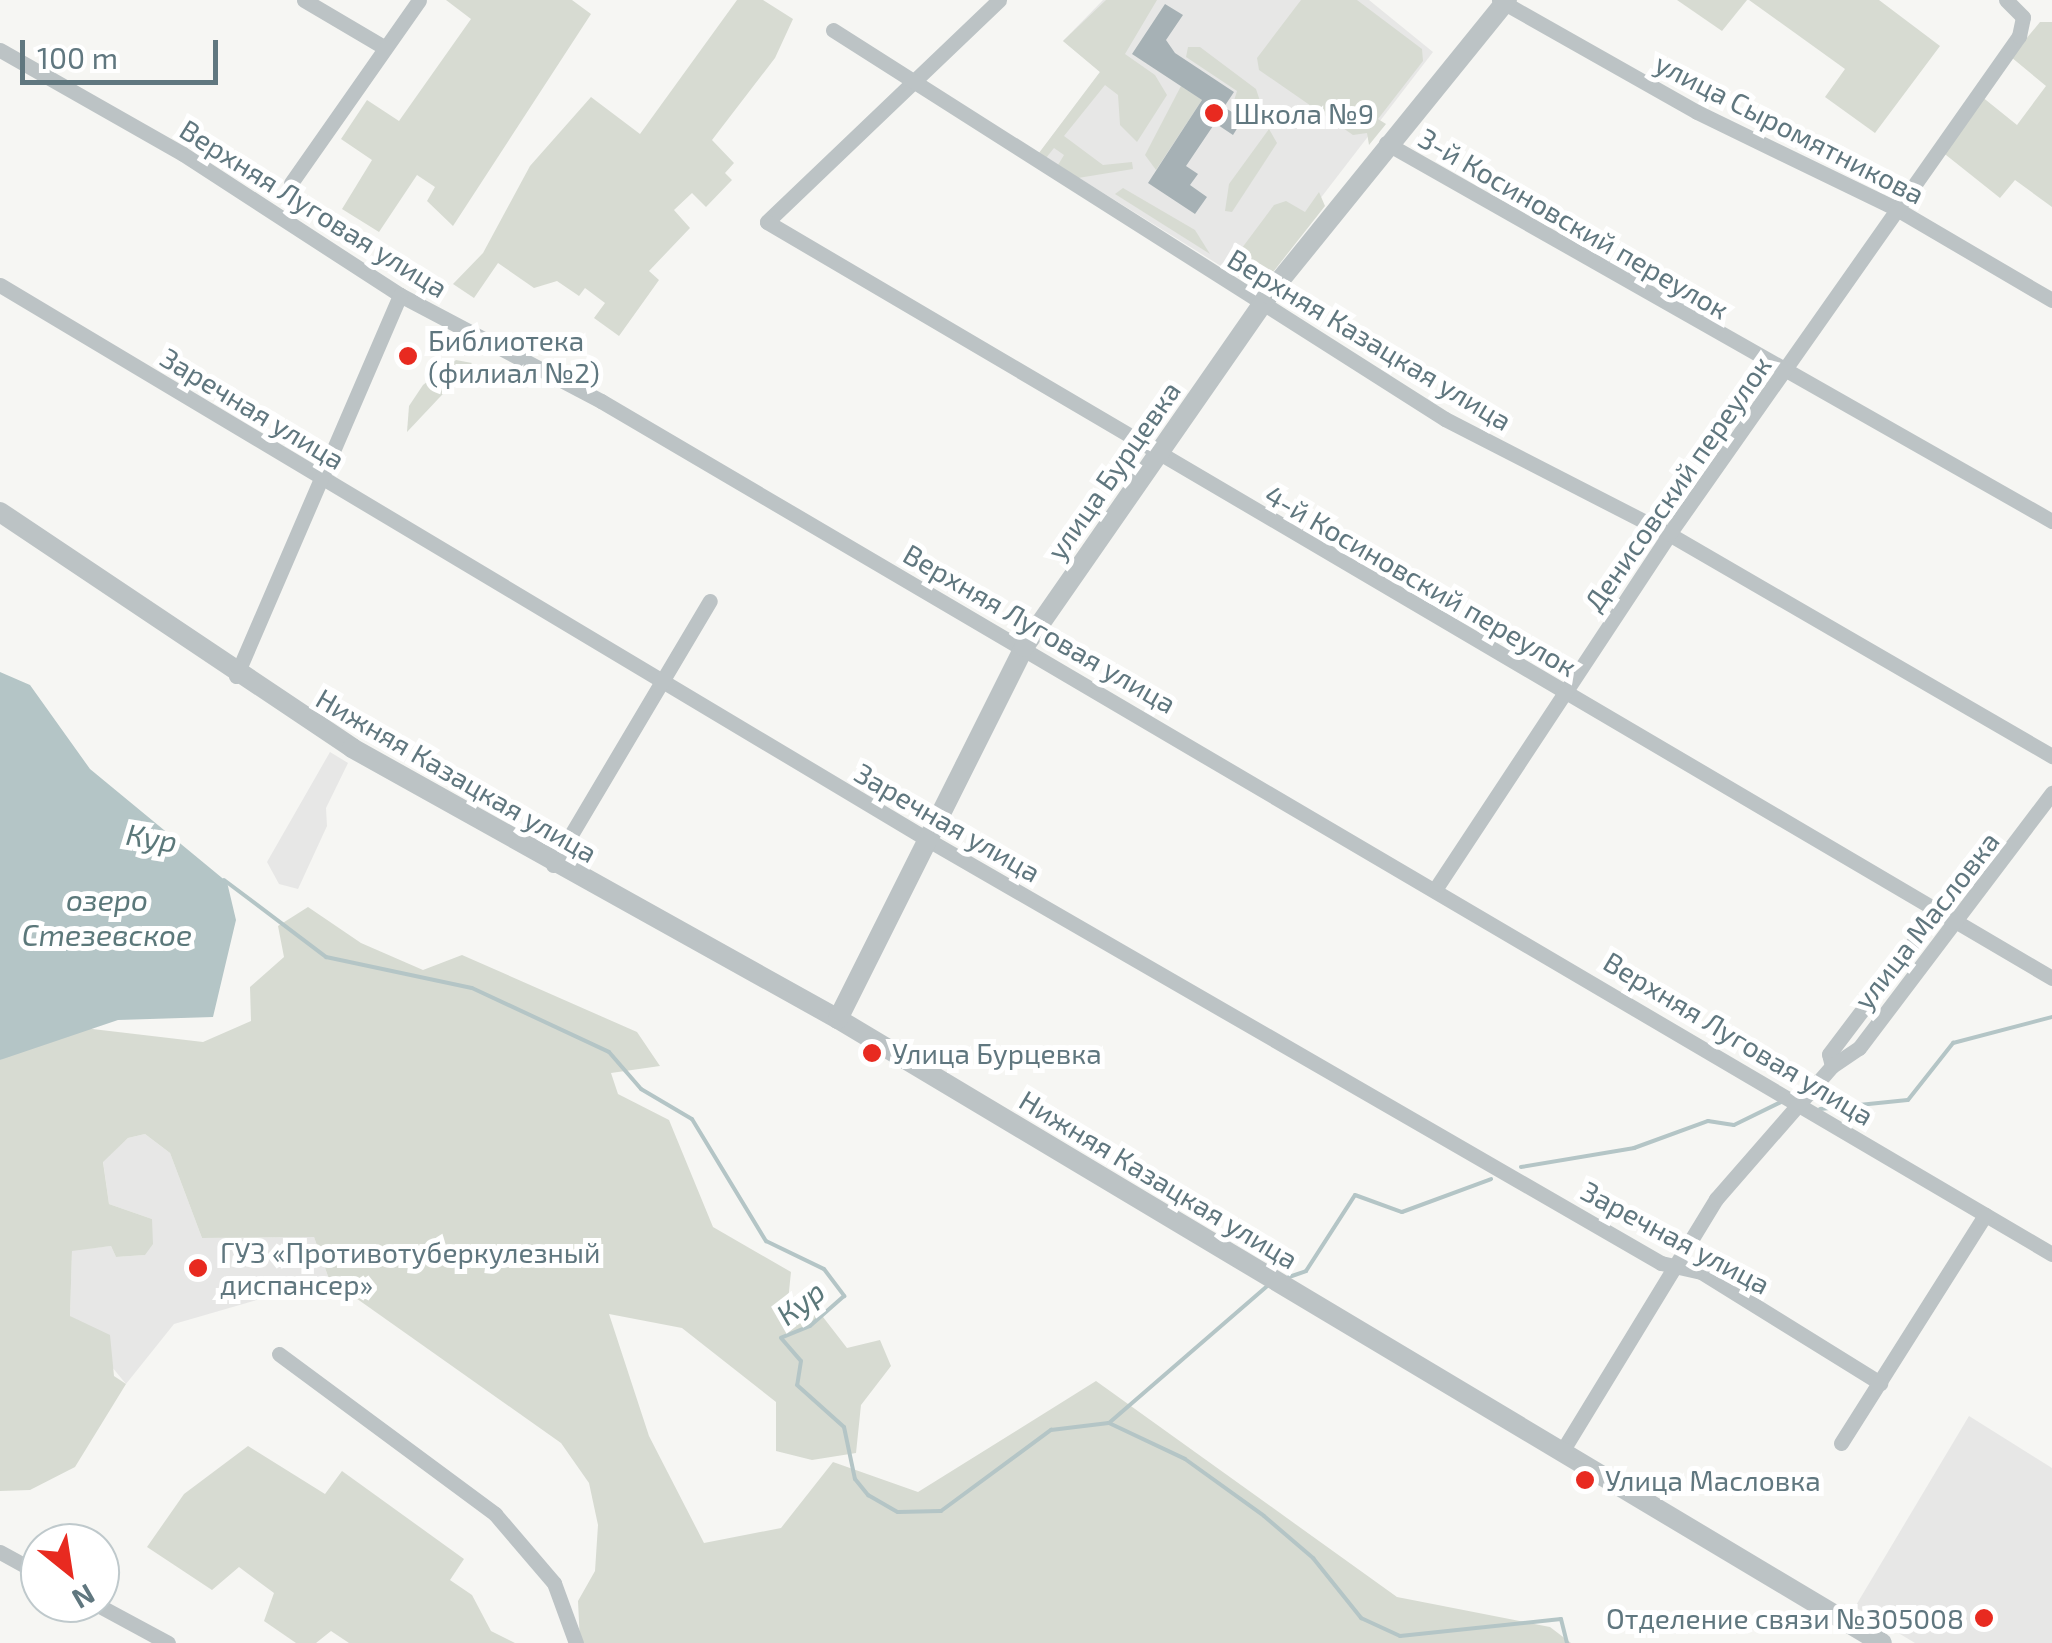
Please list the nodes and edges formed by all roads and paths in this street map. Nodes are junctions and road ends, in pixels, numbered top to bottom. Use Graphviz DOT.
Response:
graph roads {
  1 [pos="304,0"];
  2 [pos="419,0"];
  3 [pos="999,0"];
  4 [pos="2006,0"];
  5 [pos="1503,1"];
  6 [pos="833,30"];
  7 [pos="382,46"];
  8 [pos="0,50"];
  9 [pos="915,83"];
  10 [pos="1386,143"];
  11 [pos="290,183"];
  12 [pos="1895,208"];
  13 [pos="0,285"];
  14 [pos="400,295"];
  15 [pos="2052,300"];
  16 [pos="1261,306"];
  17 [pos="1784,373"];
  18 [pos="1156,457"];
  19 [pos="317,476"];
  20 [pos="0,512"];
  21 [pos="2052,521"];
  22 [pos="1669,534"];
  23 [pos="710,601"];
  24 [pos="1024,647"];
  25 [pos="236,676"];
  26 [pos="663,679"];
  27 [pos="1566,691"];
  28 [pos="2052,756"];
  29 [pos="2052,794"];
  30 [pos="930,841"];
  31 [pos="553,865"];
  32 [pos="1436,888"];
  33 [pos="1940,907"];
  34 [pos="1961,918"];
  35 [pos="2052,978"];
  36 [pos="838,1019"];
  37 [pos="1832,1066"];
  38 [pos="1803,1103"];
  39 [pos="1985,1214"];
  40 [pos="2052,1254"];
  41 [pos="1677,1264"];
  42 [pos="278,1354"];
  43 [pos="1880,1384"];
  44 [pos="1841,1443"];
  45 [pos="1561,1453"];
  46 [pos="120,1617"];
  47 [pos="168,1643"];
  48 [pos="576,1643"];
  49 [pos="1882,1643"];
  1 -- 7 [label="street"];
  2 -- 7 [label="street"];
  3 -- 9 [label="street"];
  4 -- 12 [label="street, Денисовский переулок"];
  5 -- 10 [label="street, улица Бурцевка"];
  5 -- 12 [label="street, улица Сыромятникова"];
  6 -- 9 [label="street, Верхняя Казацкая улица"];
  7 -- 11 [label="street"];
  8 -- 14 [label="street, Верхняя Луговая улица"];
  9 -- 16 [label="street, Верхняя Казацкая улица"];
  9 -- 18 [label="street, 4-й Косиновский переулок"];
  10 -- 16 [label="street, улица Бурцевка"];
  10 -- 17 [label="street, 3-й Косиновский переулок"];
  12 -- 15 [label="street, улица Сыромятникова"];
  12 -- 17 [label="street, Денисовский переулок"];
  13 -- 19 [label="street, Заречная улица"];
  14 -- 19 [label="street"];
  14 -- 24 [label="street, Верхняя Луговая улица"];
  16 -- 18 [label="street, улица Бурцевка"];
  16 -- 22 [label="street, Верхняя Казацкая улица"];
  17 -- 21 [label="street, 3-й Косиновский переулок"];
  17 -- 22 [label="street, Денисовский переулок"];
  18 -- 24 [label="street, улица Бурцевка"];
  18 -- 27 [label="street, 4-й Косиновский переулок"];
  19 -- 25 [label="street"];
  19 -- 26 [label="street, Заречная улица"];
  20 -- 25 [label="street, Нижняя Казацкая улица"];
  22 -- 27 [label="street, Денисовский переулок"];
  22 -- 28 [label="street, Верхняя Казацкая улица"];
  23 -- 26 [label="street"];
  24 -- 30 [label="street, улица Бурцевка"];
  24 -- 32 [label="street, Верхняя Луговая улица"];
  25 -- 31 [label="street, Нижняя Казацкая улица"];
  26 -- 30 [label="street, Заречная улица"];
  26 -- 31 [label="street"];
  27 -- 32 [label="street, Денисовский переулок"];
  27 -- 33 [label="street, 4-й Косиновский переулок"];
  29 -- 34 [label="street, улица Масловка"];
  30 -- 36 [label="street, улица Бурцевка"];
  30 -- 41 [label="street, Заречная улица"];
  31 -- 36 [label="street, Нижняя Казацкая улица"];
  32 -- 38 [label="street, Верхняя Луговая улица"];
  33 -- 34 [label="street, 4-й Косиновский переулок"];
  33 -- 37 [label="street, улица Масловка"];
  34 -- 35 [label="street, 4-й Косиновский переулок"];
  34 -- 37 [label="street, улица Масловка"];
  36 -- 45 [label="street, Нижняя Казацкая улица"];
  37 -- 38 [label="street, улица Масловка"];
  38 -- 39 [label="street, Верхняя Луговая улица"];
  38 -- 41 [label="street, улица Масловка"];
  39 -- 40 [label="street, Верхняя Луговая улица"];
  39 -- 43 [label="street"];
  41 -- 43 [label="street, Заречная улица"];
  41 -- 45 [label="street, улица Масловка"];
  42 -- 48 [label="street"];
  43 -- 44 [label="street"];
  45 -- 49 [label="street, Нижняя Казацкая улица"];
  46 -- 47 [label="street"];
}
